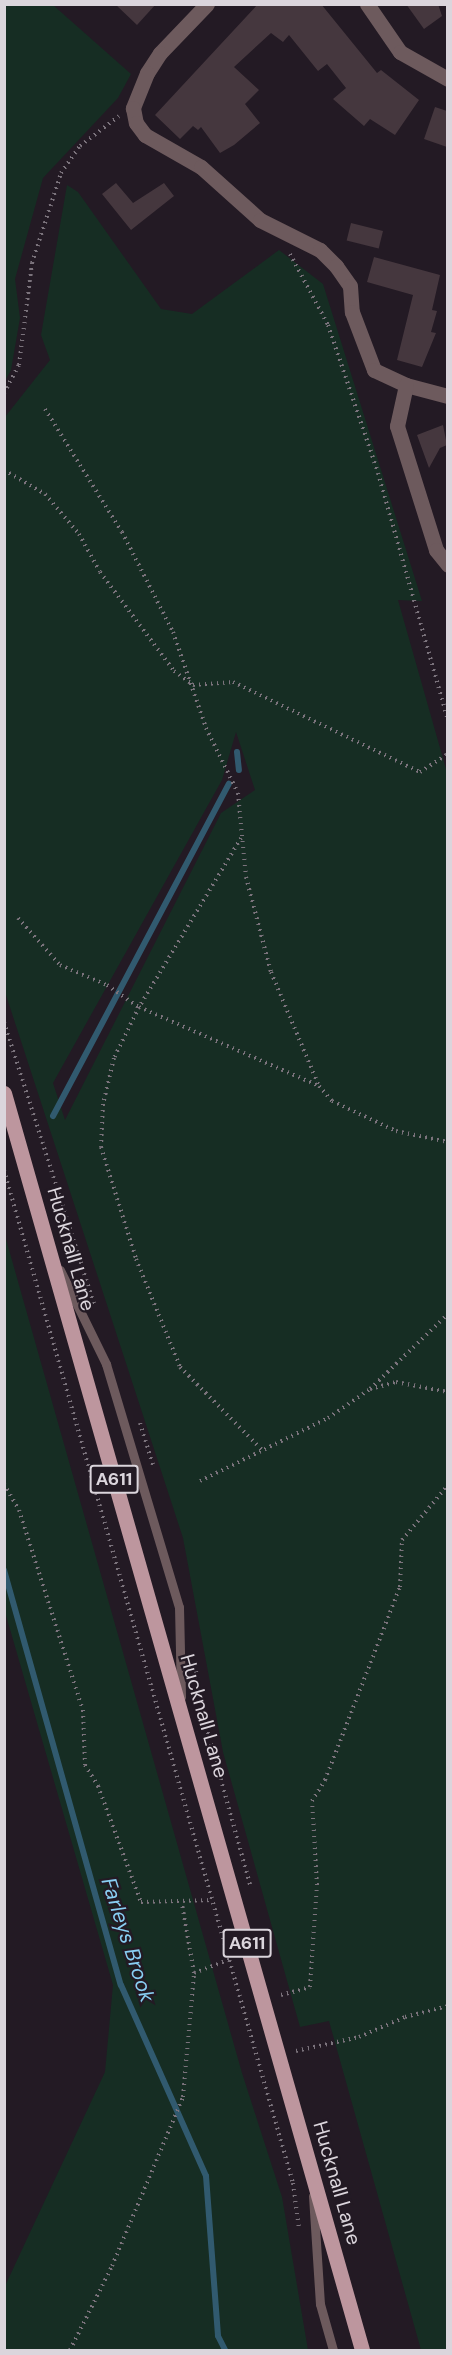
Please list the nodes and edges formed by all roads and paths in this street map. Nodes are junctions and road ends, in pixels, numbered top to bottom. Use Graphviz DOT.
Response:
graph roads {
  1 [pos="207,4"];
  2 [pos="367,4"];
  3 [pos="447,79"];
  4 [pos="133,108"];
  5 [pos="276,230"];
  6 [pos="406,385"];
  7 [pos="4,393"];
  8 [pos="447,396"];
  9 [pos="45,409"];
  10 [pos="4,470"];
  11 [pos="447,564"];
  12 [pos="193,685"];
  13 [pos="447,721"];
  14 [pos="447,754"];
  15 [pos="241,838"];
  16 [pos="18,918"];
  17 [pos="139,1007"];
  18 [pos="4,1022"];
  19 [pos="319,1086"];
  20 [pos="4,1093"];
  21 [pos="447,1142"];
  22 [pos="4,1170"];
  23 [pos="47,1243"];
  24 [pos="95,1307"];
  25 [pos="447,1314"];
  26 [pos="370,1389"];
  27 [pos="447,1392"];
  28 [pos="138,1418"];
  29 [pos="262,1450"];
  30 [pos="156,1473"];
  31 [pos="200,1481"];
  32 [pos="4,1484"];
  33 [pos="447,1485"];
  34 [pos="195,1661"];
  35 [pos="182,1715"];
  36 [pos="253,1895"];
  37 [pos="213,1900"];
  38 [pos="182,1904"];
  39 [pos="230,1959"];
  40 [pos="194,1974"];
  41 [pos="278,1985"];
  42 [pos="280,1995"];
  43 [pos="447,2006"];
  44 [pos="284,2007"];
  45 [pos="293,2040"];
  46 [pos="296,2051"];
  47 [pos="299,2061"];
  48 [pos="447,2127"];
  49 [pos="311,2171"];
  50 [pos="300,2240"];
  51 [pos="447,2253"];
  52 [pos="70,2350"];
  53 [pos="333,2350"];
  54 [pos="362,2350"];
  1 -- 4 [label="street"];
  2 -- 3 [label="street"];
  4 -- 5 [label="street"];
  4 -- 7 [label="path"];
  5 -- 6 [label="street"];
  5 -- 13 [label="path"];
  6 -- 8 [label="street"];
  6 -- 11 [label="street"];
  9 -- 12 [label="path"];
  10 -- 12 [label="path"];
  12 -- 14 [label="path"];
  12 -- 15 [label="path"];
  15 -- 17 [label="path"];
  15 -- 19 [label="path"];
  16 -- 17 [label="path"];
  17 -- 19 [label="path"];
  17 -- 29 [label="path"];
  18 -- 24 [label="path"];
  19 -- 21 [label="path"];
  20 -- 23 [label="main road, Hucknall Lane / A611"];
  22 -- 37 [label="path"];
  23 -- 35 [label="main road, Hucknall Lane / A611"];
  23 -- 35 [label="lane"];
  25 -- 26 [label="path"];
  26 -- 27 [label="path"];
  26 -- 29 [label="path"];
  28 -- 30 [label="path"];
  29 -- 31 [label="path"];
  32 -- 38 [label="path"];
  33 -- 42 [label="path"];
  34 -- 36 [label="path"];
  35 -- 49 [label="main road, Hucknall Lane / A611"];
  37 -- 38 [label="path"];
  37 -- 39 [label="path"];
  38 -- 40 [label="path"];
  39 -- 40 [label="path"];
  39 -- 50 [label="path"];
  40 -- 52 [label="path"];
  41 -- 42 [label="path"];
  42 -- 44 [label="path"];
  43 -- 46 [label="path"];
  45 -- 46 [label="path"];
  46 -- 47 [label="path"];
  48 -- 51 [label="path"];
  49 -- 53 [label="lane"];
  49 -- 54 [label="main road, Hucknall Lane / A611"];
}
